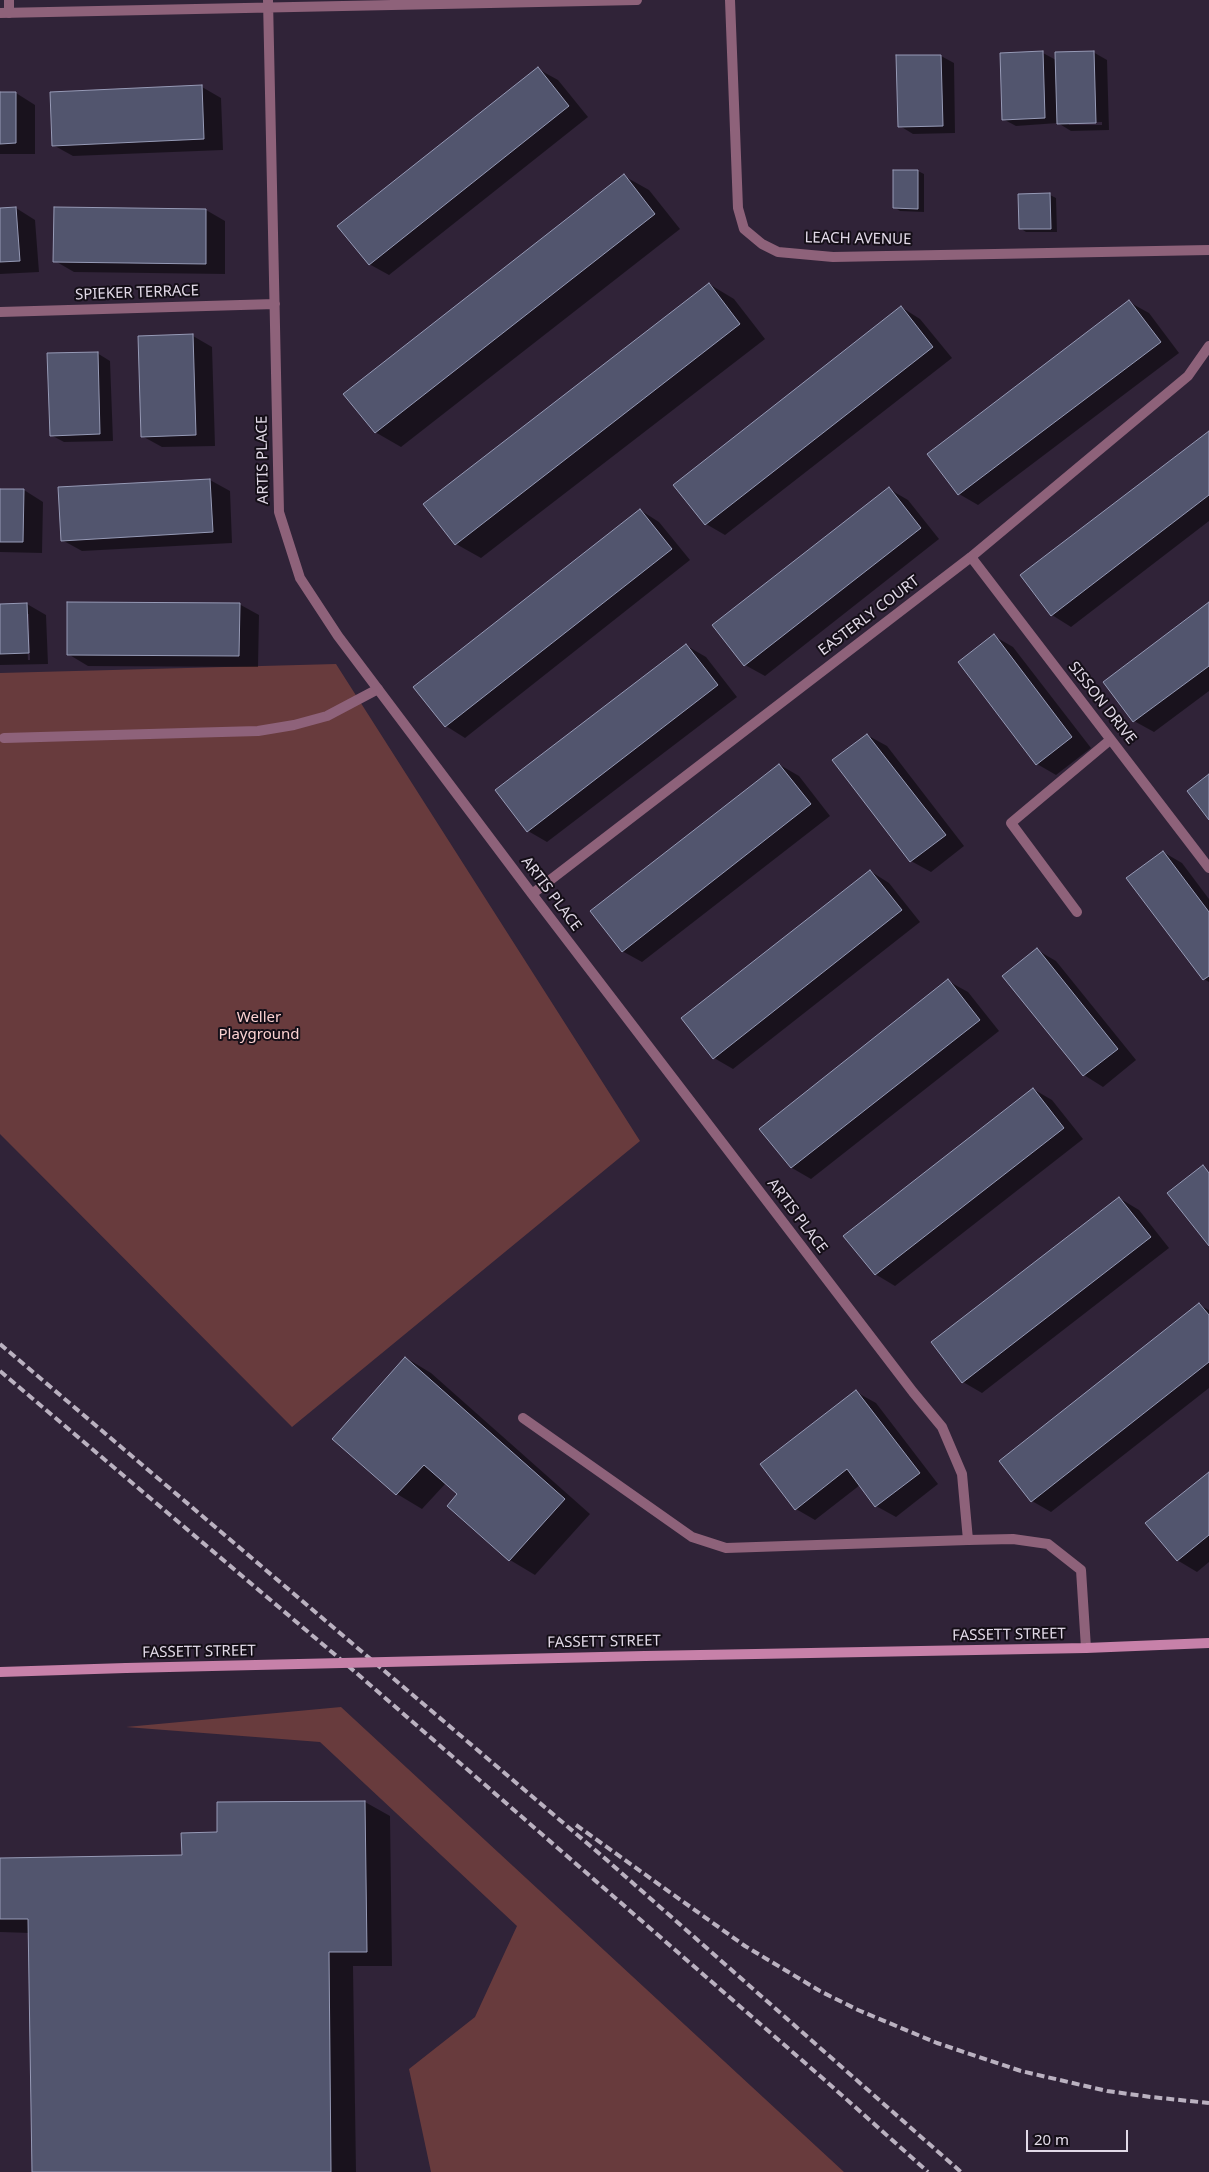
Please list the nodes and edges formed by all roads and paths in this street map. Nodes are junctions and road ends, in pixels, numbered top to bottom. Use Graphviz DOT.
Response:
graph roads {
  1 [pos="9,0"];
  2 [pos="637,0"];
  3 [pos="730,0"];
  4 [pos="268,3"];
  5 [pos="5,13"];
  6 [pos="1209,250"];
  7 [pos="275,304"];
  8 [pos="0,312"];
  9 [pos="1209,346"];
  10 [pos="970,557"];
  11 [pos="378,689"];
  12 [pos="4,738"];
  13 [pos="1110,740"];
  14 [pos="1209,868"];
  15 [pos="532,894"];
  16 [pos="1077,912"];
  17 [pos="523,1418"];
  18 [pos="968,1540"];
  19 [pos="1209,1643"];
  20 [pos="1086,1648"];
  21 [pos="0,1672"];
  1 -- 5 [label="street"];
  2 -- 4 [label="street"];
  3 -- 6 [label="street, LEACH AVENUE"];
  4 -- 5 [label="street"];
  4 -- 7 [label="street, ARTIS PLACE"];
  7 -- 8 [label="street, SPIEKER TERRACE"];
  7 -- 11 [label="street, ARTIS PLACE"];
  9 -- 10 [label="street, EASTERLY COURT"];
  10 -- 13 [label="street, SISSON DRIVE"];
  10 -- 15 [label="street, EASTERLY COURT"];
  11 -- 12 [label="street"];
  11 -- 15 [label="street, ARTIS PLACE"];
  13 -- 14 [label="street, SISSON DRIVE"];
  13 -- 16 [label="street"];
  15 -- 18 [label="street, ARTIS PLACE"];
  17 -- 18 [label="street"];
  18 -- 20 [label="street"];
  19 -- 20 [label="street, FASSETT STREET"];
  20 -- 21 [label="street, FASSETT STREET, bridge"];
}
